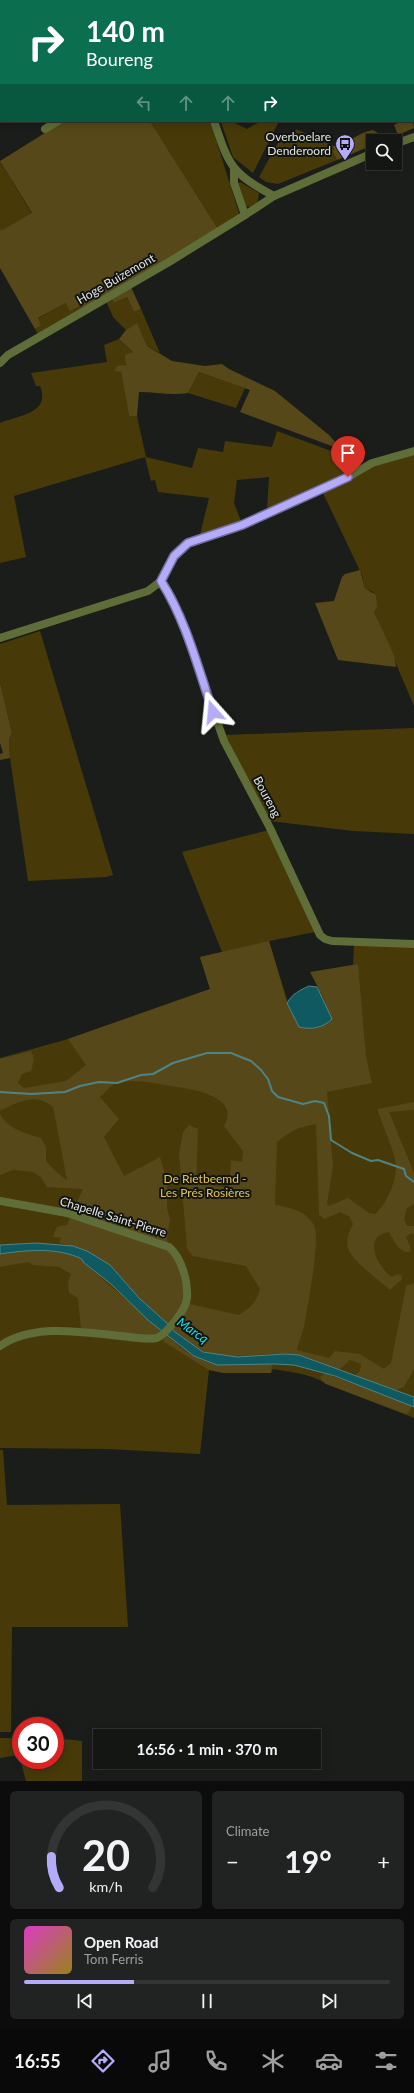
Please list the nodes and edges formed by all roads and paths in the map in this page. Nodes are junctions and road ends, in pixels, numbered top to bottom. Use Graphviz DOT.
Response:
graph roads {
  1 [pos="56,122"];
  2 [pos="214,122"];
  3 [pos="45,129"];
  4 [pos="414,136"];
  5 [pos="402,141"];
  6 [pos="366,156"];
  7 [pos="234,169"];
  8 [pos="274,196"];
  9 [pos="245,215"];
  10 [pos="0,363"];
  11 [pos="414,451"];
  12 [pos="161,581"];
  13 [pos="0,638"];
  14 [pos="414,944"];
  15 [pos="0,1201"];
  16 [pos="0,1346"];
  1 -- 3 [label="street"];
  2 -- 7 [label="street"];
  4 -- 5 [label="street"];
  6 -- 8 [label="street, Hoge Buizemont"];
  7 -- 8 [label="street"];
  7 -- 9 [label="street"];
  8 -- 9 [label="street, Hoge Buizemont"];
  9 -- 10 [label="street, Hoge Buizemont"];
  11 -- 12 [label="street"];
  12 -- 13 [label="street"];
  12 -- 14 [label="street, Boureng"];
  15 -- 16 [label="street, Chapelle Saint-Pierre"];
}
